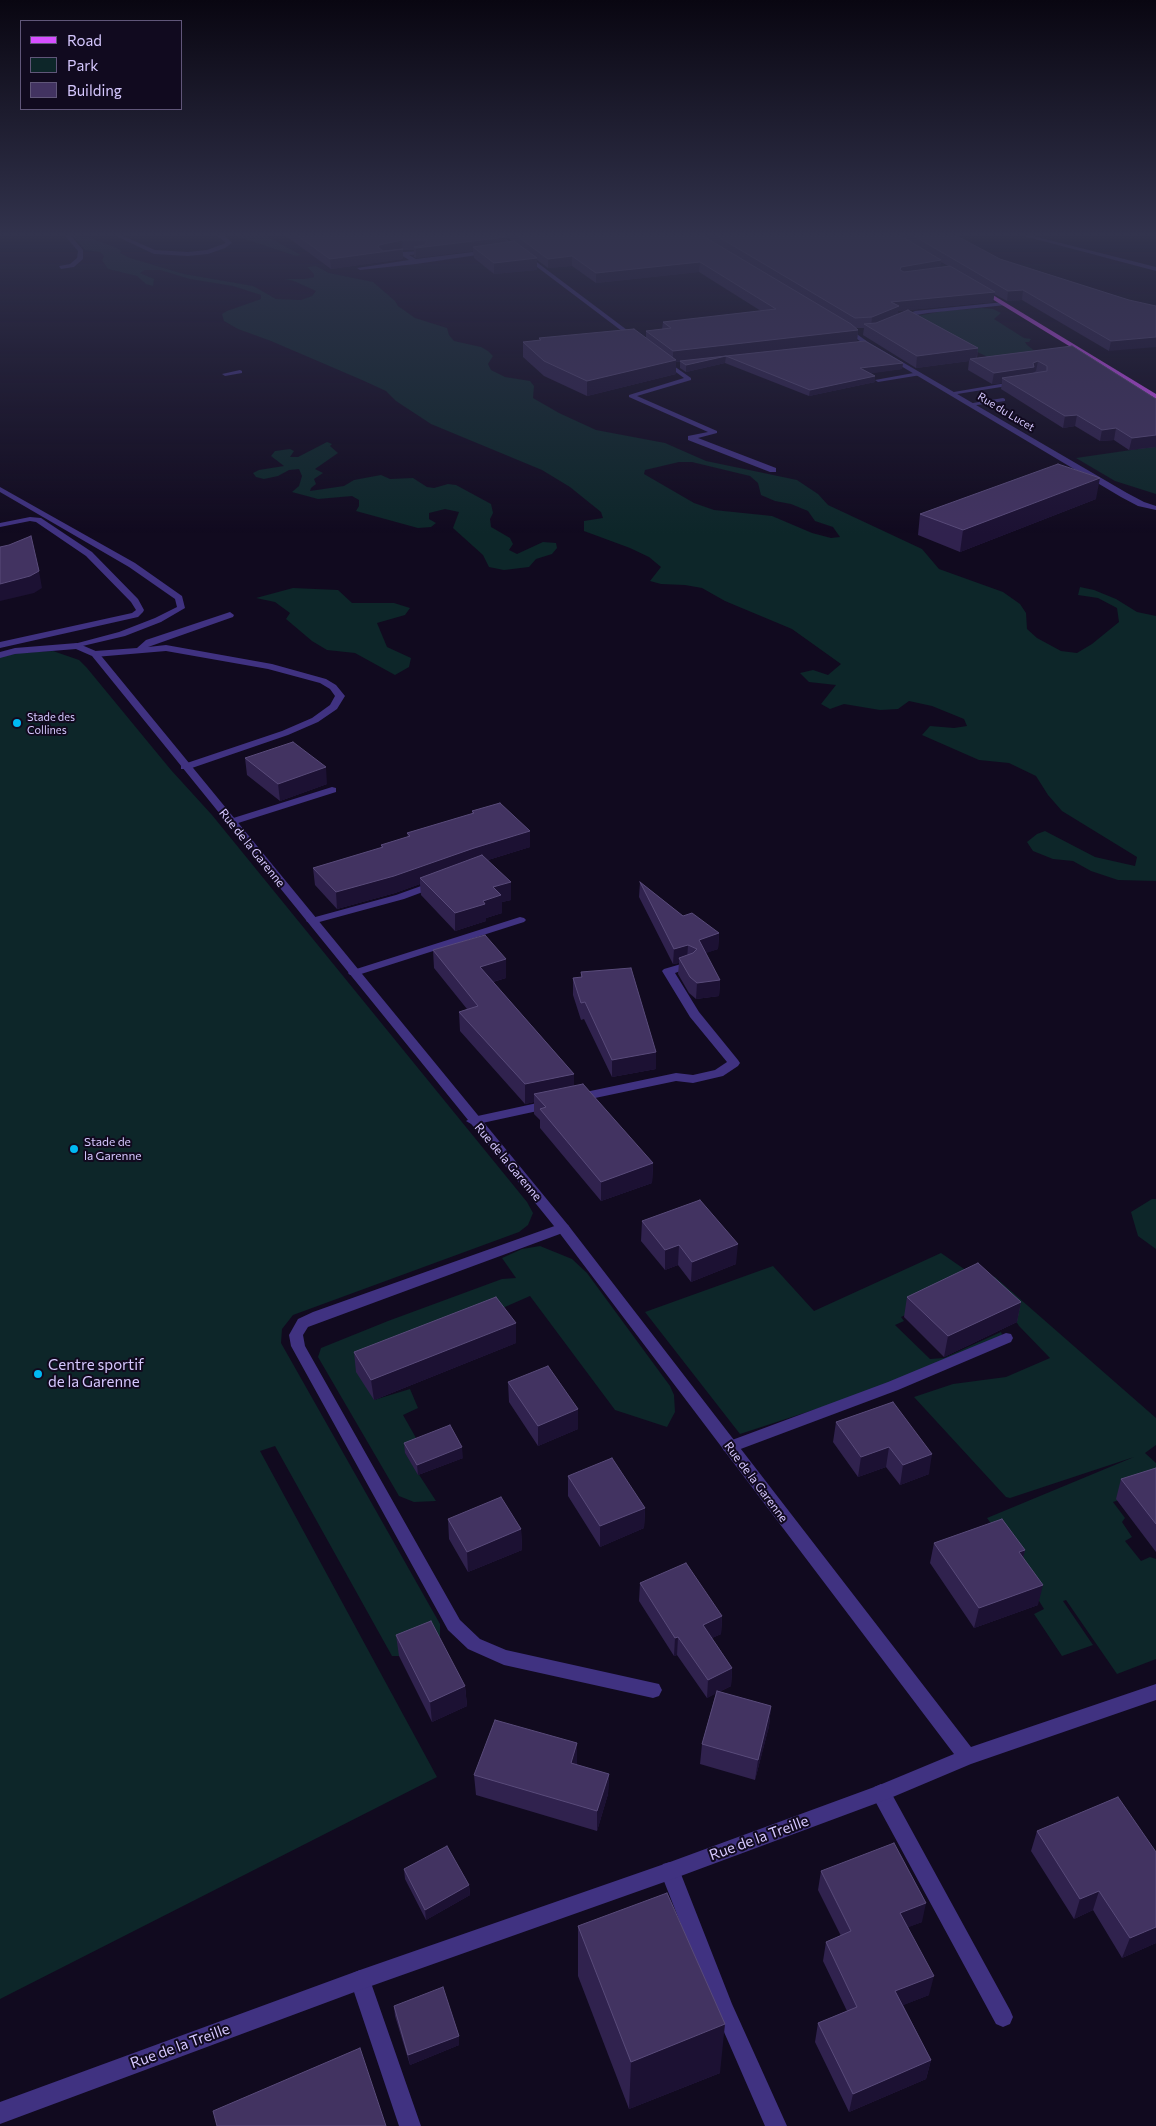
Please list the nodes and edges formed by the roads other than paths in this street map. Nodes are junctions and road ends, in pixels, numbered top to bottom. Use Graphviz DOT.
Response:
graph roads {
  1 [pos="631,335"];
  2 [pos="857,335"];
  3 [pos="1055,335"];
  4 [pos="640,342"];
  5 [pos="866,343"];
  6 [pos="856,344"];
  7 [pos="681,365"];
  8 [pos="240,372"];
  9 [pos="225,374"];
  10 [pos="919,374"];
  11 [pos="878,380"];
  12 [pos="1024,382"];
  13 [pos="952,393"];
  14 [pos="1156,397"];
  15 [pos="1003,400"];
  16 [pos="970,404"];
  17 [pos="773,470"];
  18 [pos="0,489"];
  19 [pos="1156,508"];
  20 [pos="0,524"];
  21 [pos="230,616"];
  22 [pos="1,646"];
  23 [pos="77,646"];
  24 [pos="135,651"];
  25 [pos="95,654"];
  26 [pos="185,767"];
  27 [pos="332,790"];
  28 [pos="231,822"];
  29 [pos="444,881"];
  30 [pos="312,920"];
  31 [pos="520,920"];
  32 [pos="688,965"];
  33 [pos="354,973"];
  34 [pos="473,1121"];
  35 [pos="563,1228"];
  36 [pos="1006,1338"];
  37 [pos="730,1447"];
  38 [pos="653,1690"];
  39 [pos="1156,1692"];
  40 [pos="967,1757"];
  41 [pos="881,1792"];
  42 [pos="670,1871"];
  43 [pos="360,1980"];
  44 [pos="1003,2017"];
  45 [pos="0,2113"];
  46 [pos="410,2126"];
  47 [pos="776,2126"];
  1 -- 4 [label="street"];
  2 -- 5 [label="street, Rue du Lucet"];
  3 -- 14 [label="main road"];
  5 -- 6 [label="street"];
  5 -- 10 [label="street, Rue du Lucet"];
  7 -- 17 [label="street"];
  8 -- 9 [label="street"];
  10 -- 11 [label="street"];
  10 -- 13 [label="street, Rue du Lucet"];
  12 -- 13 [label="street"];
  13 -- 16 [label="street, Rue du Lucet"];
  15 -- 16 [label="street"];
  16 -- 19 [label="street, Rue du Lucet"];
  18 -- 23 [label="street"];
  20 -- 22 [label="street"];
  21 -- 24 [label="street"];
  22 -- 23 [label="street, Rue de la Garenne"];
  23 -- 25 [label="street, Rue de la Garenne"];
  24 -- 25 [label="street"];
  24 -- 26 [label="street"];
  25 -- 26 [label="street, Rue de la Garenne"];
  26 -- 28 [label="street, Rue de la Garenne"];
  27 -- 28 [label="street"];
  28 -- 30 [label="street, Rue de la Garenne"];
  29 -- 30 [label="street"];
  30 -- 33 [label="street, Rue de la Garenne"];
  31 -- 33 [label="street"];
  32 -- 34 [label="street"];
  33 -- 34 [label="street, Rue de la Garenne"];
  34 -- 35 [label="street, Rue de la Garenne"];
  35 -- 37 [label="street, Rue de la Garenne"];
  35 -- 38 [label="street"];
  36 -- 37 [label="street"];
  37 -- 40 [label="street, Rue de la Garenne"];
  39 -- 40 [label="street, Rue de la Treille"];
  40 -- 41 [label="street, Rue de la Treille"];
  41 -- 42 [label="street, Rue de la Treille"];
  41 -- 44 [label="street"];
  42 -- 43 [label="street, Rue de la Treille"];
  42 -- 47 [label="street"];
  43 -- 45 [label="street, Rue de la Treille"];
  43 -- 46 [label="street"];
}
